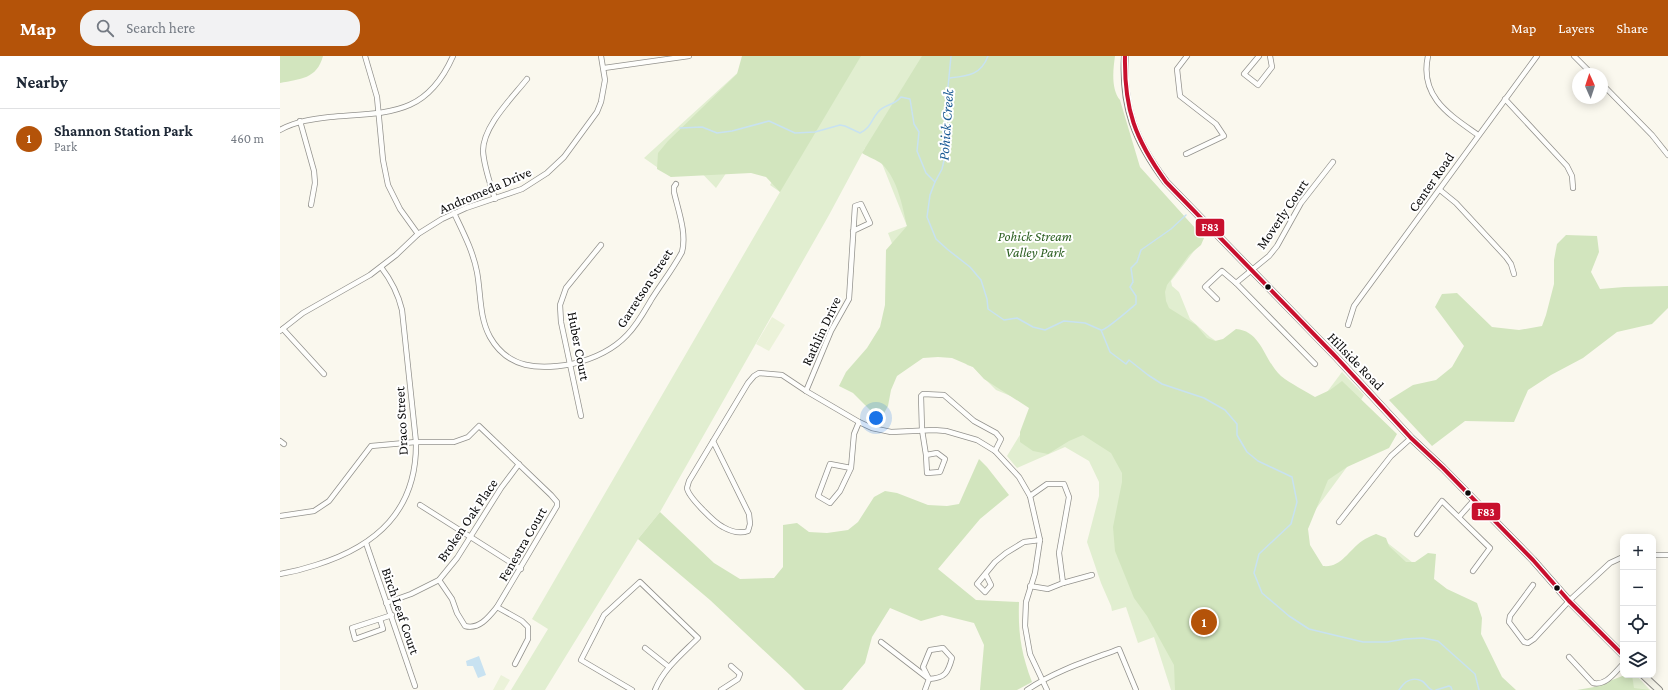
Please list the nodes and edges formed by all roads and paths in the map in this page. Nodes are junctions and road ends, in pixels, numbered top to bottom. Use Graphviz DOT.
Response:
graph roads {
  1 [pos="365,56"];
  2 [pos="453,56"];
  3 [pos="601,56"];
  4 [pos="690,56"];
  5 [pos="1125,56"];
  6 [pos="1187,56"];
  7 [pos="1259,56"];
  8 [pos="1270,56"];
  9 [pos="1428,56"];
  10 [pos="1537,56"];
  11 [pos="1574,56"];
  12 [pos="604,68"];
  13 [pos="1586,68"];
  14 [pos="527,79"];
  15 [pos="1608,90"];
  16 [pos="1505,99"];
  17 [pos="379,113"];
  18 [pos="300,121"];
  19 [pos="280,130"];
  20 [pos="1478,135"];
  21 [pos="1186,154"];
  22 [pos="1668,155"];
  23 [pos="1333,162"];
  24 [pos="676,184"];
  25 [pos="1573,188"];
  26 [pos="1440,190"];
  27 [pos="495,199"];
  28 [pos="311,205"];
  29 [pos="454,213"];
  30 [pos="853,231"];
  31 [pos="418,234"];
  32 [pos="600,245"];
  33 [pos="381,267"];
  34 [pos="1252,271"];
  35 [pos="1514,274"];
  36 [pos="1236,283"];
  37 [pos="1217,299"];
  38 [pos="1348,325"];
  39 [pos="281,330"];
  40 [pos="570,364"];
  41 [pos="1315,364"];
  42 [pos="324,374"];
  43 [pos="806,391"];
  44 [pos="581,416"];
  45 [pos="858,422"];
  46 [pos="922,430"];
  47 [pos="1411,438"];
  48 [pos="713,441"];
  49 [pos="416,442"];
  50 [pos="995,451"];
  51 [pos="926,455"];
  52 [pos="519,464"];
  53 [pos="851,468"];
  54 [pos="1030,496"];
  55 [pos="1474,500"];
  56 [pos="420,505"];
  57 [pos="280,516"];
  58 [pos="1459,517"];
  59 [pos="1339,522"];
  60 [pos="1417,534"];
  61 [pos="471,538"];
  62 [pos="1040,540"];
  63 [pos="366,543"];
  64 [pos="1656,555"];
  65 [pos="1668,555"];
  66 [pos="1620,558"];
  67 [pos="520,569"];
  68 [pos="1473,571"];
  69 [pos="280,574"];
  70 [pos="986,575"];
  71 [pos="1092,575"];
  72 [pos="439,580"];
  73 [pos="1063,583"];
  74 [pos="1533,585"];
  75 [pos="1030,586"];
  76 [pos="1569,601"];
  77 [pos="386,603"];
  78 [pos="497,607"];
  79 [pos="392,615"];
  80 [pos="380,619"];
  81 [pos="881,642"];
  82 [pos="645,648"];
  83 [pos="1620,652"];
  84 [pos="1568,657"];
  85 [pos="515,664"];
  86 [pos="669,666"];
  87 [pos="731,666"];
  88 [pos="1620,667"];
  89 [pos="1646,678"];
  90 [pos="929,680"];
  91 [pos="1041,680"];
  92 [pos="415,686"];
  93 [pos="632,690"];
  94 [pos="655,690"];
  95 [pos="721,690"];
  96 [pos="925,690"];
  97 [pos="1027,690"];
  98 [pos="1047,690"];
  99 [pos="1136,690"];
  100 [pos="1659,690"];
  1 -- 17 [label="street"];
  2 -- 17 [label="street"];
  3 -- 12 [label="street, Andromeda Drive"];
  4 -- 12 [label="street"];
  5 -- 34 [label="street, Hillside Road"];
  6 -- 21 [label="street"];
  7 -- 8 [label="street"];
  9 -- 20 [label="street"];
  10 -- 16 [label="street, Center Road"];
  11 -- 13 [label="street"];
  12 -- 27 [label="street, Andromeda Drive"];
  14 -- 27 [label="street"];
  15 -- 22 [label="street"];
  16 -- 20 [label="street, Center Road"];
  16 -- 25 [label="street"];
  17 -- 18 [label="street"];
  17 -- 31 [label="street"];
  18 -- 19 [label="street"];
  18 -- 28 [label="street"];
  20 -- 26 [label="street, Center Road"];
  23 -- 34 [label="street, Moverly Court"];
  24 -- 40 [label="street, Garretson Street"];
  26 -- 35 [label="street"];
  26 -- 38 [label="street, Center Road"];
  27 -- 29 [label="street, Andromeda Drive"];
  29 -- 31 [label="street, Andromeda Drive"];
  29 -- 40 [label="street, Garretson Street"];
  30 -- 30 [label="street, Rathlin Drive"];
  30 -- 43 [label="street, Rathlin Drive"];
  31 -- 33 [label="street, Andromeda Drive"];
  32 -- 40 [label="street, Huber Court"];
  33 -- 39 [label="street, Andromeda Drive"];
  33 -- 49 [label="street, Draco Street"];
  34 -- 36 [label="street, Moverly Court"];
  34 -- 47 [label="street, Hillside Road"];
  36 -- 37 [label="street"];
  36 -- 41 [label="street"];
  39 -- 42 [label="street"];
  40 -- 44 [label="street, Huber Court"];
  43 -- 45 [label="street"];
  43 -- 48 [label="street"];
  45 -- 46 [label="street"];
  45 -- 53 [label="street"];
  46 -- 50 [label="street"];
  46 -- 50 [label="street"];
  46 -- 51 [label="street"];
  47 -- 55 [label="street, Hillside Road"];
  47 -- 59 [label="street"];
  48 -- 48 [label="street"];
  49 -- 52 [label="street, Fenestra Court"];
  49 -- 57 [label="street"];
  49 -- 63 [label="street, Draco Street"];
  50 -- 54 [label="street"];
  51 -- 51 [label="street"];
  52 -- 61 [label="street, Broken Oak Place"];
  52 -- 67 [label="street, Fenestra Court"];
  53 -- 53 [label="street"];
  54 -- 62 [label="street"];
  54 -- 73 [label="street"];
  55 -- 58 [label="street"];
  55 -- 76 [label="street, Hillside Road"];
  56 -- 61 [label="street"];
  58 -- 60 [label="street"];
  58 -- 68 [label="street"];
  61 -- 67 [label="street"];
  61 -- 72 [label="street, Broken Oak Place"];
  62 -- 70 [label="street"];
  62 -- 75 [label="street"];
  63 -- 69 [label="street, Draco Street"];
  63 -- 77 [label="street, Birch Leaf Court"];
  64 -- 65 [label="street"];
  66 -- 76 [label="street"];
  67 -- 78 [label="street, Fenestra Court"];
  71 -- 73 [label="street"];
  72 -- 77 [label="street, Broken Oak Place"];
  72 -- 78 [label="street, Fenestra Court"];
  73 -- 75 [label="street"];
  74 -- 76 [label="street"];
  75 -- 91 [label="street"];
  76 -- 83 [label="street, Hillside Road"];
  77 -- 79 [label="street, Birch Leaf Court"];
  78 -- 85 [label="street"];
  79 -- 80 [label="street"];
  79 -- 92 [label="street, Birch Leaf Court"];
  80 -- 80 [label="street"];
  81 -- 90 [label="street"];
  82 -- 86 [label="street"];
  84 -- 88 [label="street"];
  86 -- 93 [label="street"];
  86 -- 94 [label="street"];
  87 -- 95 [label="street"];
  89 -- 100 [label="street"];
  90 -- 90 [label="street"];
  90 -- 96 [label="street"];
  91 -- 97 [label="street"];
  91 -- 98 [label="street"];
  91 -- 99 [label="street"];
}
